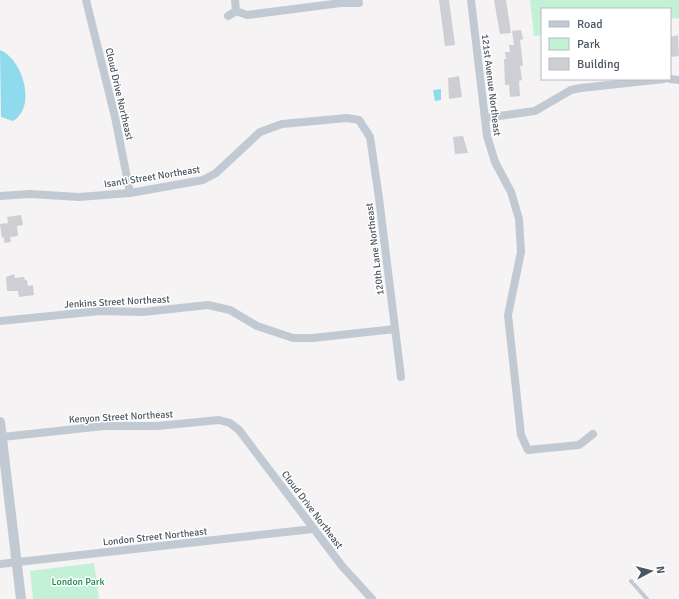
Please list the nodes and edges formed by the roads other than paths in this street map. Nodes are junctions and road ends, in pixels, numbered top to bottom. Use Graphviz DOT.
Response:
graph roads {
  1 [pos="86,0"];
  2 [pos="235,0"];
  3 [pos="471,0"];
  4 [pos="359,2"];
  5 [pos="236,11"];
  6 [pos="228,16"];
  7 [pos="653,80"];
  8 [pos="485,118"];
  9 [pos="360,121"];
  10 [pos="130,192"];
  11 [pos="0,196"];
  12 [pos="0,321"];
  13 [pos="395,329"];
  14 [pos="401,378"];
  15 [pos="0,422"];
  16 [pos="239,430"];
  17 [pos="593,434"];
  18 [pos="2,437"];
  19 [pos="313,529"];
  20 [pos="16,562"];
  21 [pos="0,564"];
  22 [pos="631,581"];
  23 [pos="21,599"];
  24 [pos="372,599"];
  25 [pos="647,599"];
  1 -- 10 [label="street, Cloud Drive Northeast"];
  2 -- 5 [label="street"];
  3 -- 8 [label="street, 121st Avenue Northeast"];
  4 -- 5 [label="street"];
  5 -- 6 [label="street"];
  7 -- 8 [label="street"];
  8 -- 17 [label="street, 121st Avenue Northeast"];
  9 -- 10 [label="street, Isanti Street Northeast"];
  9 -- 13 [label="street, 120th Lane Northeast"];
  10 -- 11 [label="street, Isanti Street Northeast"];
  12 -- 13 [label="street, Jenkins Street Northeast"];
  13 -- 14 [label="street, 120th Lane Northeast"];
  15 -- 18 [label="street"];
  16 -- 18 [label="street, Kenyon Street Northeast"];
  16 -- 19 [label="street, Cloud Drive Northeast"];
  18 -- 20 [label="street"];
  19 -- 20 [label="street, London Street Northeast"];
  19 -- 24 [label="street, Cloud Drive Northeast"];
  20 -- 21 [label="street, London Street Northeast"];
  20 -- 23 [label="street"];
  22 -- 25 [label="lane"];
}
